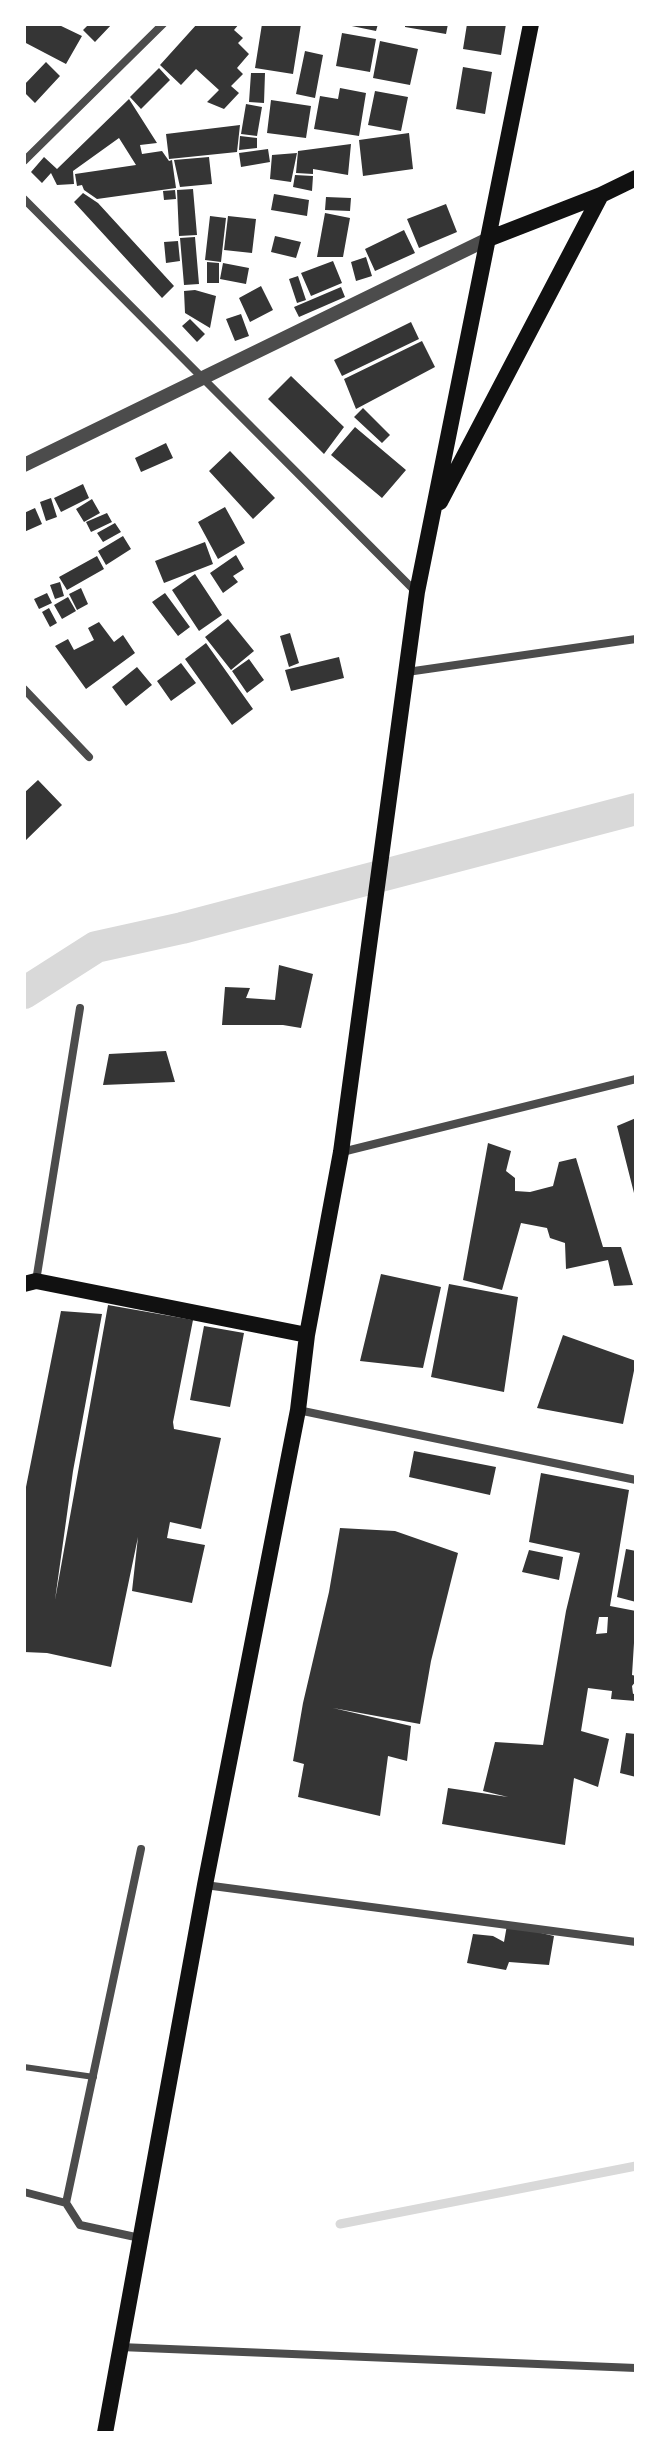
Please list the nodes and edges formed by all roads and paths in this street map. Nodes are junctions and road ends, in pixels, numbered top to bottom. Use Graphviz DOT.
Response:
graph roads {
  1 [pos="163,24"];
  2 [pos="531,24"];
  3 [pos="24,161"];
  4 [pos="636,178"];
  5 [pos="601,195"];
  6 [pos="24,199"];
  7 [pos="488,239"];
  8 [pos="202,377"];
  9 [pos="24,465"];
  10 [pos="430,520"];
  11 [pos="417,592"];
  12 [pos="636,639"];
  13 [pos="407,672"];
  14 [pos="24,689"];
  15 [pos="89,757"];
  16 [pos="80,1008"];
  17 [pos="636,1079"];
  18 [pos="341,1152"];
  19 [pos="30,1282"];
  20 [pos="307,1335"];
  21 [pos="298,1410"];
  22 [pos="636,1480"];
  23 [pos="141,1849"];
  24 [pos="205,1885"];
  25 [pos="636,1942"];
  26 [pos="24,2067"];
  27 [pos="94,2077"];
  28 [pos="24,2192"];
  29 [pos="66,2203"];
  30 [pos="140,2238"];
  31 [pos="120,2347"];
  32 [pos="636,2368"];
  33 [pos="105,2433"];
  1 -- 3 [label="street"];
  2 -- 7 [label="main road"];
  4 -- 5 [label="main road"];
  5 -- 7 [label="main road"];
  5 -- 10 [label="main road"];
  6 -- 8 [label="street"];
  7 -- 8 [label="street"];
  7 -- 10 [label="main road"];
  8 -- 9 [label="street"];
  8 -- 11 [label="street"];
  10 -- 11 [label="main road"];
  11 -- 13 [label="main road"];
  12 -- 13 [label="street"];
  13 -- 18 [label="main road"];
  14 -- 15 [label="street"];
  16 -- 19 [label="street"];
  17 -- 18 [label="street"];
  18 -- 20 [label="main road"];
  19 -- 20 [label="main road"];
  20 -- 21 [label="main road"];
  21 -- 22 [label="street"];
  21 -- 24 [label="main road"];
  23 -- 27 [label="street"];
  24 -- 25 [label="street"];
  24 -- 30 [label="main road"];
  26 -- 27 [label="lane"];
  27 -- 29 [label="street"];
  28 -- 29 [label="street"];
  29 -- 30 [label="street"];
  30 -- 31 [label="main road"];
  31 -- 32 [label="street"];
  31 -- 33 [label="main road"];
}
